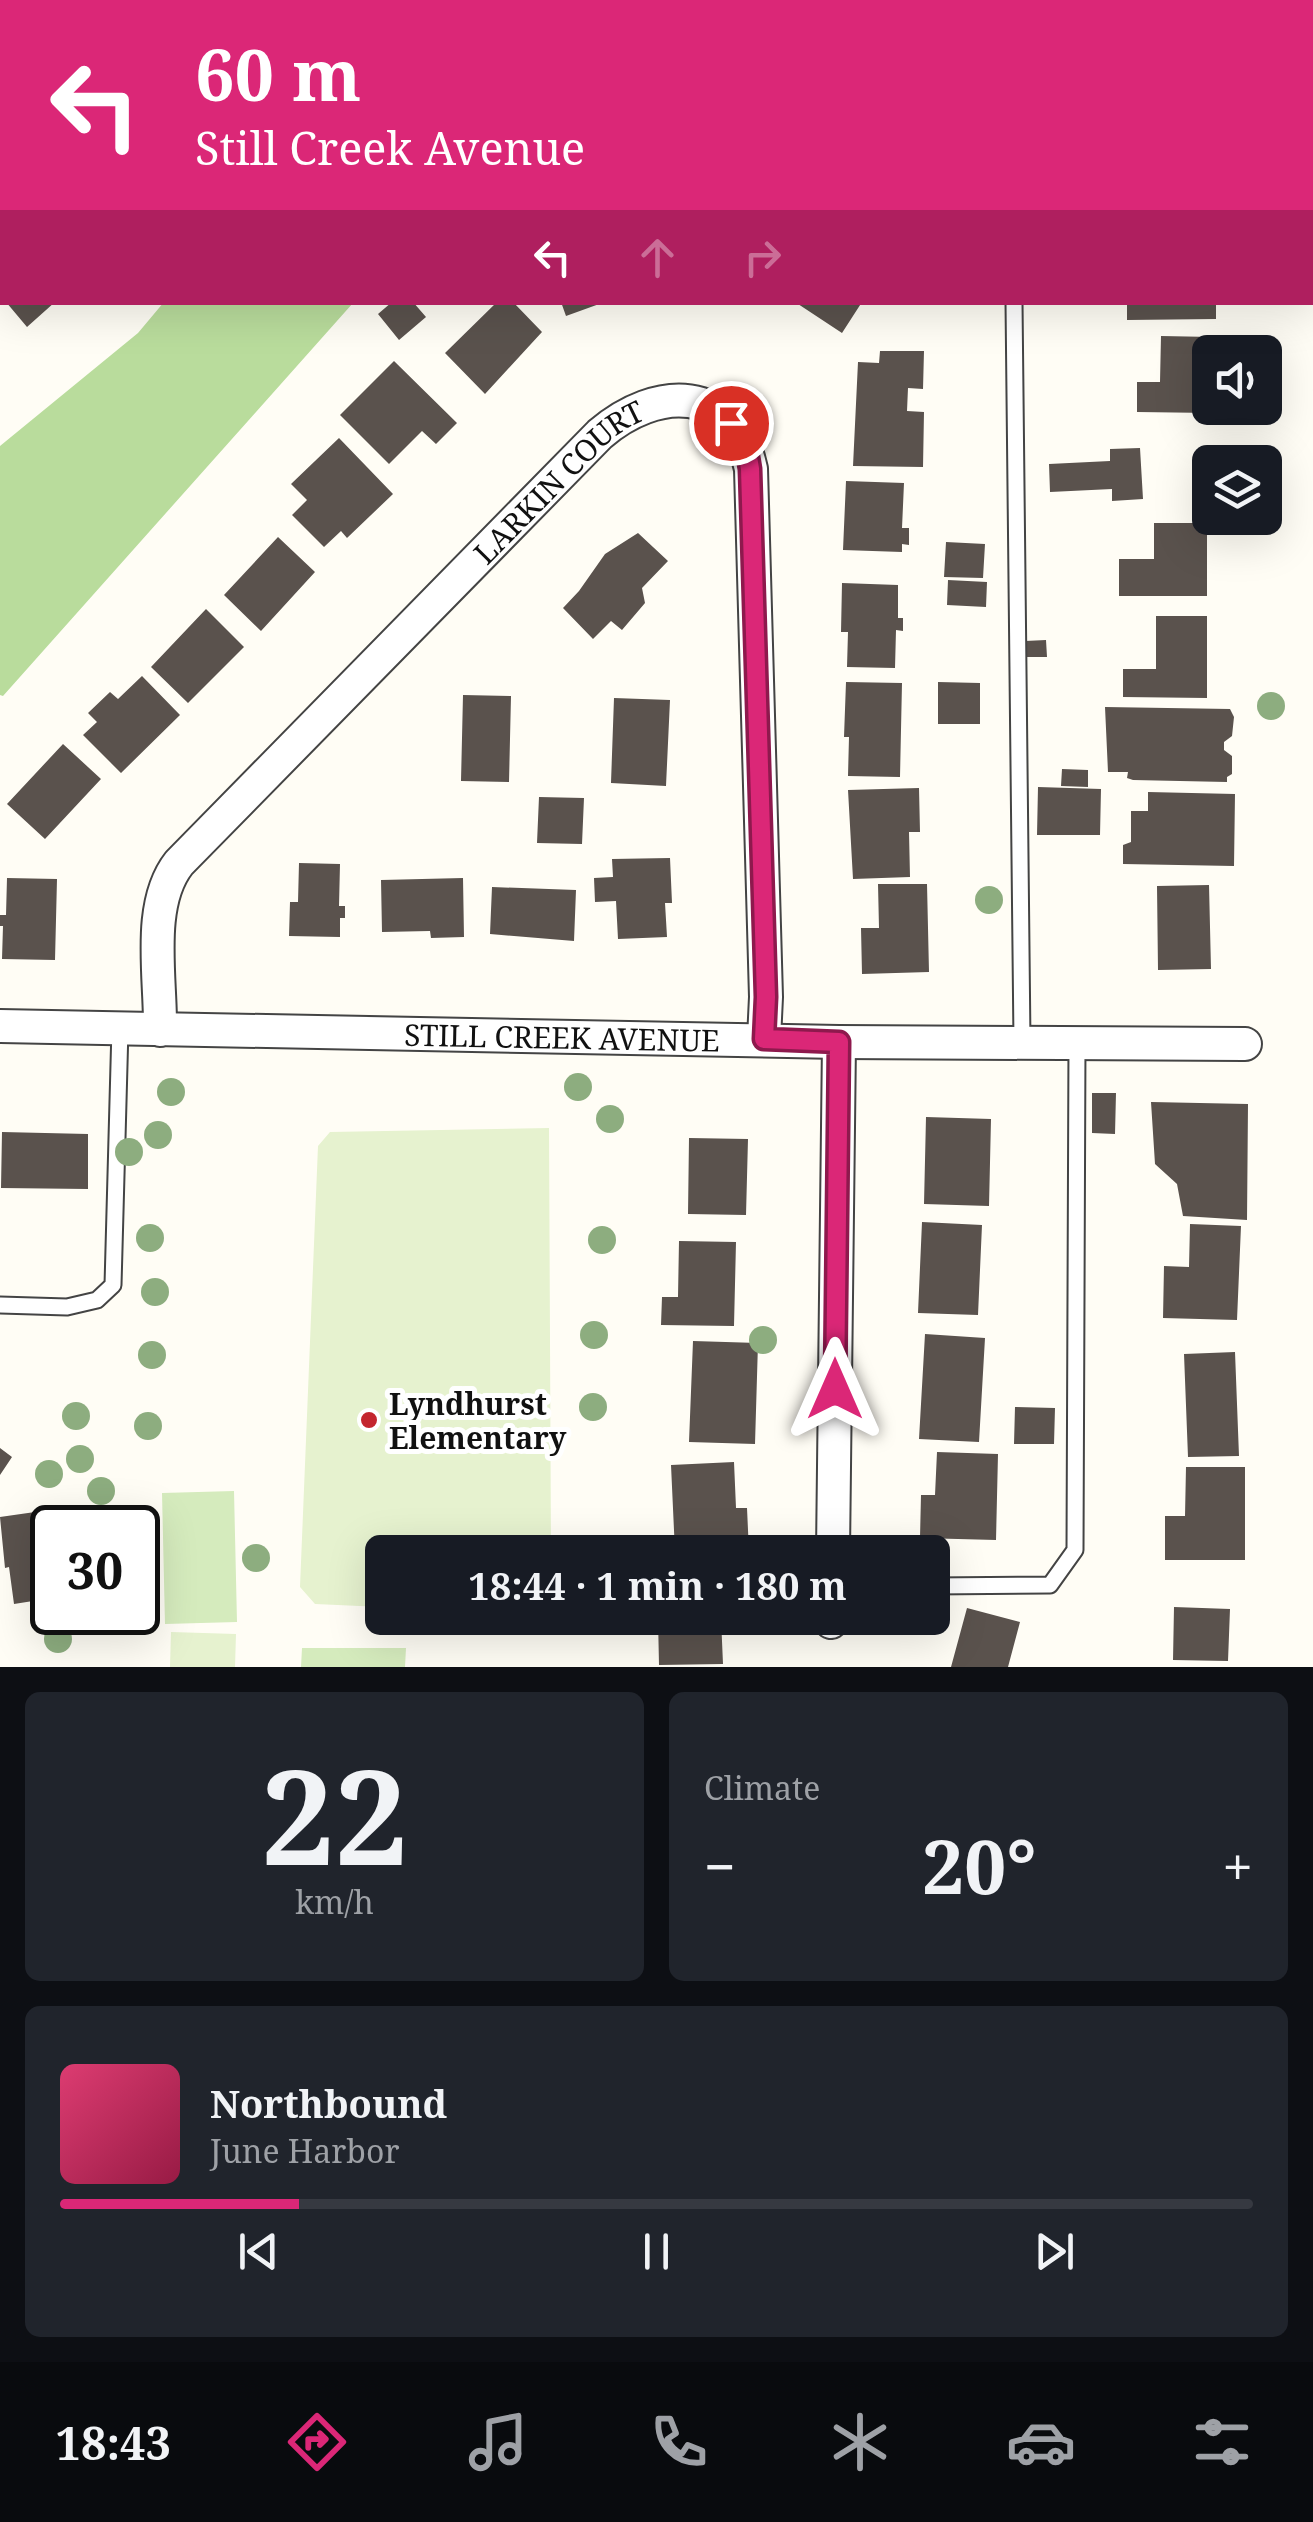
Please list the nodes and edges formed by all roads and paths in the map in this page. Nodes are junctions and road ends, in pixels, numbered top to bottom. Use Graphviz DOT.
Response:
graph roads {
  1 [pos="1014,305"];
  2 [pos="0,1026"];
  3 [pos="120,1028"];
  4 [pos="160,1030"];
  5 [pos="764,1039"];
  6 [pos="839,1042"];
  7 [pos="1022,1042"];
  8 [pos="1078,1042"];
  9 [pos="1245,1044"];
  10 [pos="0,1306"];
  11 [pos="833,1535"];
  12 [pos="950,1586"];
  1 -- 7 [label="lane"];
  2 -- 3 [label="street, STILL CREEK AVENUE"];
  3 -- 4 [label="street, STILL CREEK AVENUE"];
  3 -- 10 [label="lane"];
  4 -- 5 [label="street, STILL CREEK AVENUE"];
  4 -- 5 [label="street, LARKIN COURT"];
  5 -- 6 [label="street, STILL CREEK AVENUE"];
  6 -- 7 [label="street, STILL CREEK AVENUE"];
  6 -- 11 [label="street"];
  7 -- 8 [label="street, STILL CREEK AVENUE"];
  8 -- 9 [label="street, STILL CREEK AVENUE"];
  8 -- 12 [label="lane"];
}
